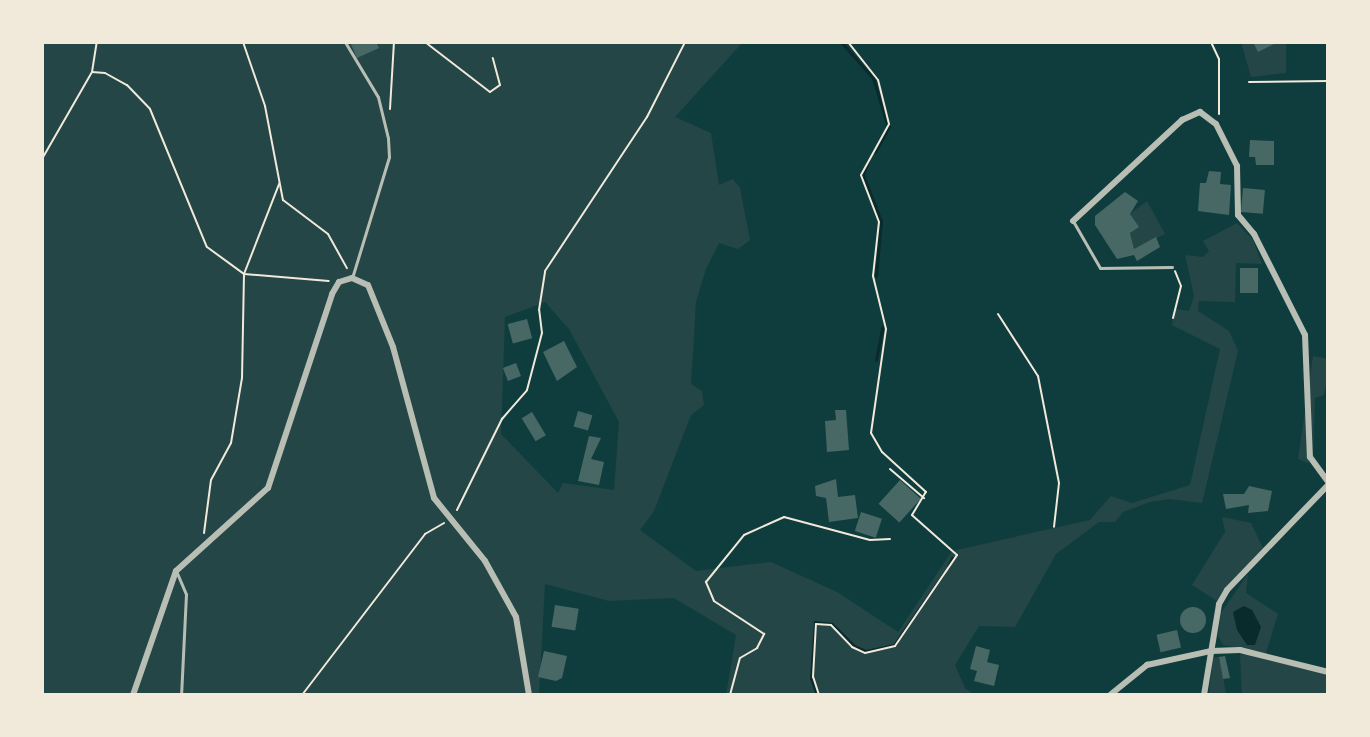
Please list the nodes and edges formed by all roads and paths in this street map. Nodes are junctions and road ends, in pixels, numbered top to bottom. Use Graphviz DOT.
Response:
graph roads {
  1 [pos="97,42"];
  2 [pos="243,42"];
  3 [pos="345,42"];
  4 [pos="394,42"];
  5 [pos="425,42"];
  6 [pos="685,42"];
  7 [pos="848,42"];
  8 [pos="1211,42"];
  9 [pos="493,58"];
  10 [pos="92,72"];
  11 [pos="1328,81"];
  12 [pos="1249,82"];
  13 [pos="385,121"];
  14 [pos="1220,129"];
  15 [pos="42,159"];
  16 [pos="279,184"];
  17 [pos="1073,221"];
  18 [pos="1172,267"];
  19 [pos="244,274"];
  20 [pos="352,278"];
  21 [pos="998,314"];
  22 [pos="1173,318"];
  23 [pos="890,469"];
  24 [pos="1328,484"];
  25 [pos="925,499"];
  26 [pos="450,519"];
  27 [pos="1054,527"];
  28 [pos="202,536"];
  29 [pos="890,539"];
  30 [pos="176,571"];
  31 [pos="1211,651"];
  32 [pos="1328,672"];
  33 [pos="133,695"];
  34 [pos="181,695"];
  35 [pos="302,695"];
  36 [pos="529,695"];
  37 [pos="730,695"];
  38 [pos="819,695"];
  39 [pos="1110,695"];
  40 [pos="1204,695"];
  1 -- 10 [label="path"];
  2 -- 16 [label="path"];
  3 -- 13 [label="lane"];
  4 -- 13 [label="path"];
  5 -- 9 [label="path"];
  6 -- 26 [label="path"];
  7 -- 25 [label="path"];
  8 -- 14 [label="path"];
  10 -- 15 [label="path"];
  10 -- 19 [label="path"];
  11 -- 12 [label="path"];
  13 -- 20 [label="lane"];
  14 -- 17 [label="street"];
  14 -- 24 [label="street"];
  16 -- 19 [label="path"];
  16 -- 20 [label="path"];
  17 -- 18 [label="lane"];
  18 -- 22 [label="path"];
  19 -- 20 [label="path"];
  19 -- 28 [label="path"];
  20 -- 26 [label="street"];
  20 -- 30 [label="street"];
  21 -- 27 [label="path"];
  23 -- 25 [label="path"];
  24 -- 31 [label="street"];
  25 -- 38 [label="path"];
  26 -- 35 [label="path"];
  26 -- 36 [label="street"];
  29 -- 37 [label="path"];
  30 -- 33 [label="street"];
  30 -- 34 [label="lane"];
  31 -- 32 [label="street"];
  31 -- 39 [label="street"];
  31 -- 40 [label="street"];
}
